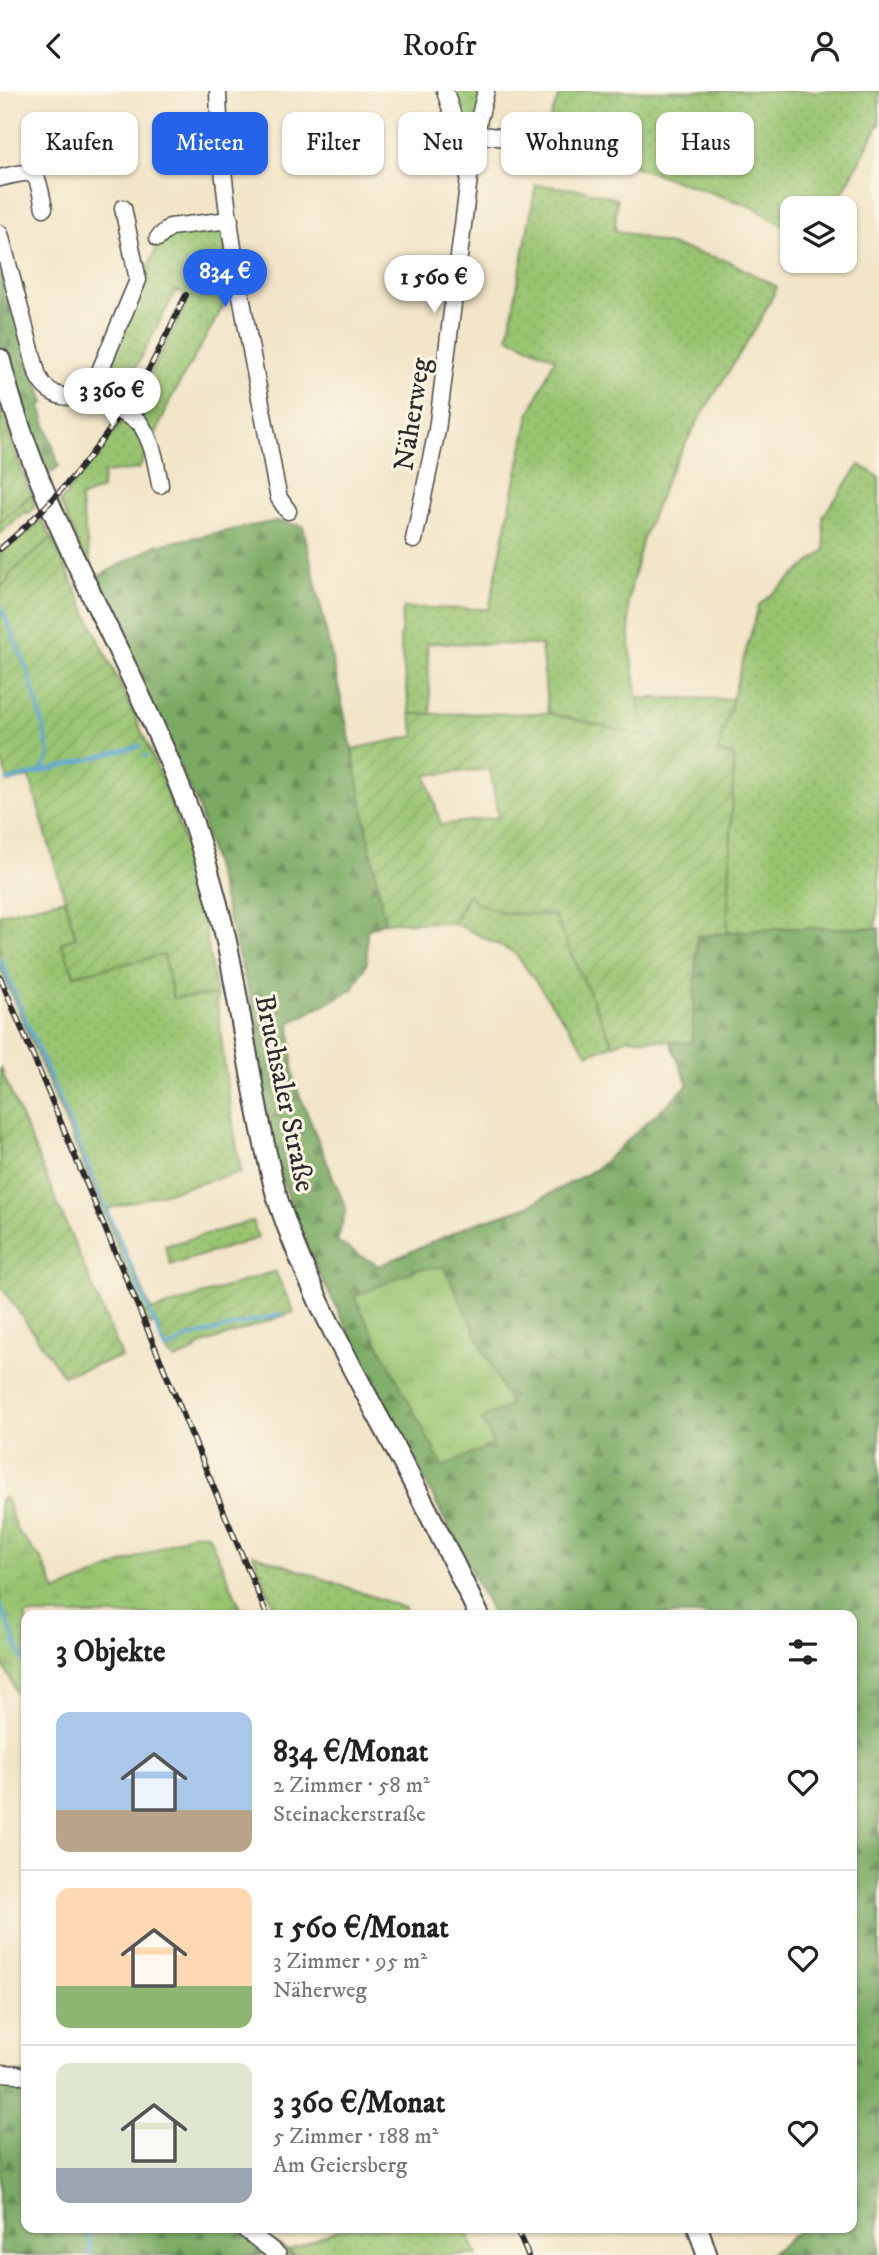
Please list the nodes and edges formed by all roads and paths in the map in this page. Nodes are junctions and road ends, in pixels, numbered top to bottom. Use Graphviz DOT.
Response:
graph roads {
  1 [pos="218,91"];
  2 [pos="445,91"];
  3 [pos="486,91"];
  4 [pos="451,112"];
  5 [pos="481,112"];
  6 [pos="469,175"];
  7 [pos="0,178"];
  8 [pos="44,208"];
  9 [pos="123,208"];
  10 [pos="230,220"];
  11 [pos="0,234"];
  12 [pos="158,238"];
  13 [pos="0,359"];
  14 [pos="86,393"];
  15 [pos="160,485"];
  16 [pos="288,511"];
  17 [pos="414,540"];
  18 [pos="477,1610"];
  19 [pos="0,2073"];
  20 [pos="21,2076"];
  21 [pos="249,2233"];
  22 [pos="699,2233"];
  23 [pos="278,2255"];
  24 [pos="706,2255"];
  1 -- 10 [label="street"];
  2 -- 4 [label="street, Näherweg"];
  3 -- 5 [label="street"];
  6 -- 17 [label="street, Näherweg"];
  7 -- 8 [label="street"];
  9 -- 14 [label="street"];
  10 -- 12 [label="street"];
  10 -- 16 [label="street"];
  11 -- 14 [label="street"];
  13 -- 18 [label="main road, Bruchsaler Straße"];
  14 -- 15 [label="street, bridge"];
  19 -- 20 [label="street"];
  21 -- 23 [label="street"];
  22 -- 24 [label="main road"];
}
